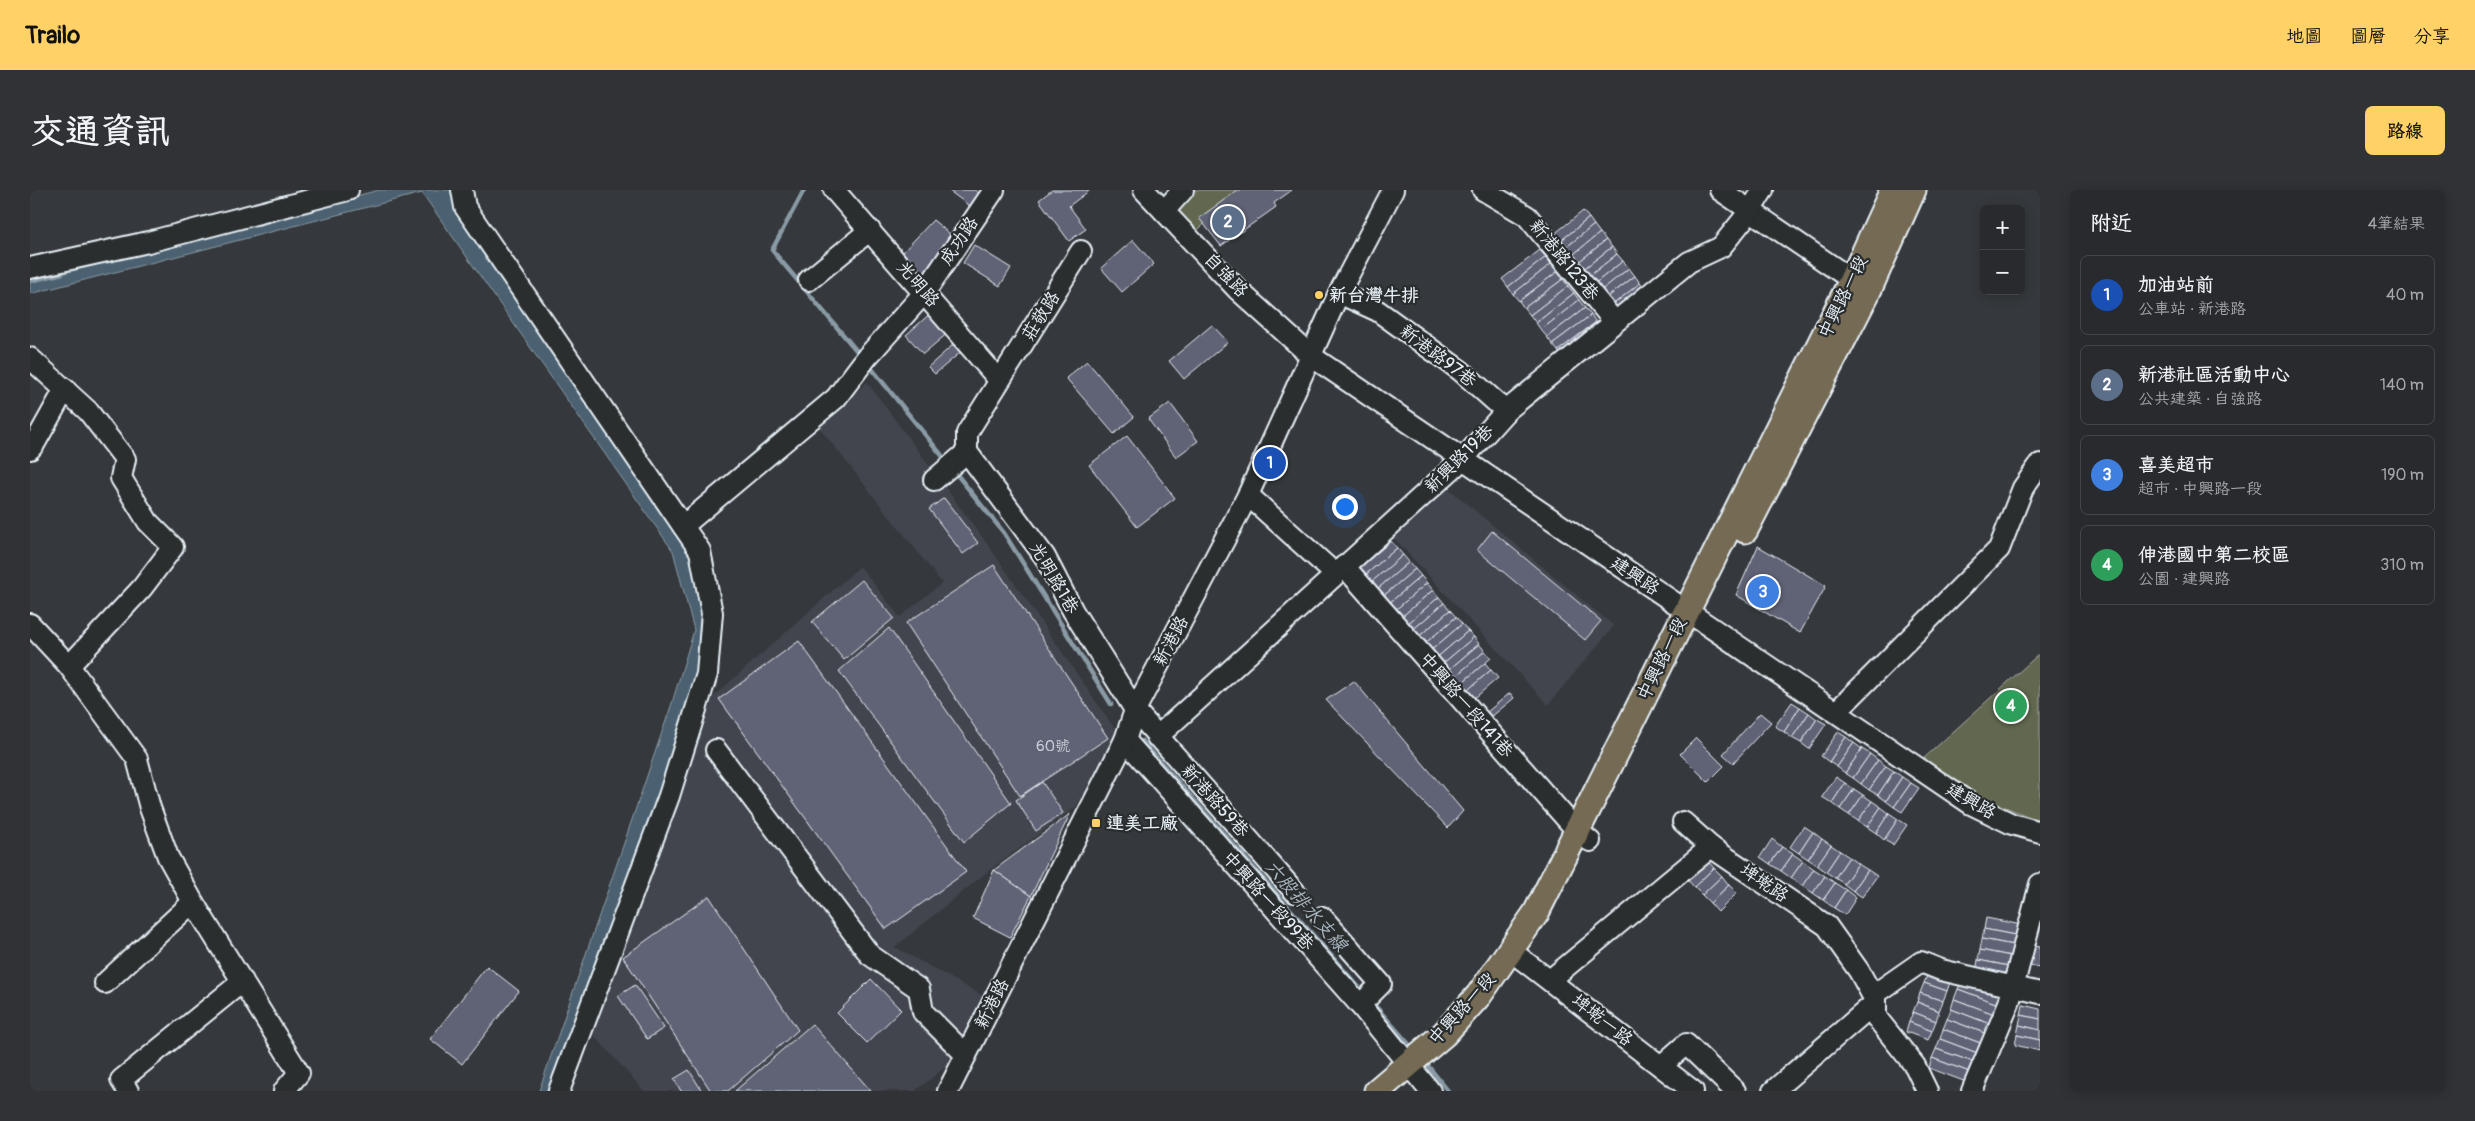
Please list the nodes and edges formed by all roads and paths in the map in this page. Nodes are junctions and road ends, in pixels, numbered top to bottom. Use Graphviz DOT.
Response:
graph roads {
  1 [pos="348,190"];
  2 [pos="834,190"];
  3 [pos="994,190"];
  4 [pos="1144,190"];
  5 [pos="1183,190"];
  6 [pos="1393,190"];
  7 [pos="1483,190"];
  8 [pos="1720,190"];
  9 [pos="1763,190"];
  10 [pos="1893,190"];
  11 [pos="1913,190"];
  12 [pos="461,196"];
  13 [pos="1164,211"];
  14 [pos="1750,211"];
  15 [pos="870,230"];
  16 [pos="1081,251"];
  17 [pos="30,268"];
  18 [pos="809,280"];
  19 [pos="1860,285"];
  20 [pos="925,292"];
  21 [pos="1339,292"];
  22 [pos="1614,321"];
  23 [pos="1311,356"];
  24 [pos="30,358"];
  25 [pos="999,380"];
  26 [pos="65,389"];
  27 [pos="1506,411"];
  28 [pos="30,448"];
  29 [pos="1463,459"];
  30 [pos="2040,464"];
  31 [pos="1248,495"];
  32 [pos="683,526"];
  33 [pos="1340,570"];
  34 [pos="1692,616"];
  35 [pos="30,624"];
  36 [pos="69,666"];
  37 [pos="1135,710"];
  38 [pos="1837,710"];
  39 [pos="1157,737"];
  40 [pos="1125,740"];
  41 [pos="716,750"];
  42 [pos="1683,822"];
  43 [pos="2040,832"];
  44 [pos="1584,836"];
  45 [pos="1711,847"];
  46 [pos="2040,884"];
  47 [pos="1295,892"];
  48 [pos="193,902"];
  49 [pos="1322,917"];
  50 [pos="1518,956"];
  51 [pos="1550,980"];
  52 [pos="243,982"];
  53 [pos="105,983"];
  54 [pos="2014,985"];
  55 [pos="2040,993"];
  56 [pos="1876,1002"];
  57 [pos="1360,1005"];
  58 [pos="966,1055"];
  59 [pos="1661,1066"];
  60 [pos="1416,1081"];
  61 [pos="1925,1090"];
  62 [pos="128,1091"];
  63 [pos="284,1091"];
  64 [pos="559,1091"];
  65 [pos="948,1091"];
  66 [pos="1377,1091"];
  67 [pos="1693,1091"];
  68 [pos="1735,1091"];
  69 [pos="1773,1091"];
  70 [pos="1972,1091"];
  1 -- 17 [label="street"];
  2 -- 15 [label="street, 光明路"];
  3 -- 20 [label="street, 成功路"];
  4 -- 13 [label="street, 自強路"];
  5 -- 13 [label="street"];
  6 -- 21 [label="street, 新港路"];
  7 -- 22 [label="street, 新港路123巷"];
  8 -- 14 [label="street"];
  9 -- 14 [label="street, 新興路19巷"];
  10 -- 19 [label="main road, 中興路一段"];
  11 -- 19 [label="main road, 中興路一段"];
  12 -- 32 [label="street"];
  13 -- 23 [label="street, 自強路"];
  14 -- 19 [label="street"];
  14 -- 22 [label="street, 新興路19巷"];
  15 -- 18 [label="street"];
  15 -- 20 [label="street, 光明路"];
  16 -- 25 [label="street, 莊敬路"];
  19 -- 34 [label="main road, 中興路一段"];
  20 -- 25 [label="street, 光明路"];
  20 -- 32 [label="street, 成功路"];
  21 -- 23 [label="street, 新港路"];
  21 -- 27 [label="street, 新港路97巷"];
  22 -- 27 [label="street, 新興路19巷"];
  23 -- 29 [label="street, 建興路"];
  23 -- 31 [label="street, 新港路"];
  24 -- 26 [label="street"];
  25 -- 37 [label="street, 光明路1巷"];
  26 -- 28 [label="street"];
  26 -- 36 [label="street"];
  27 -- 29 [label="street, 新興路19巷"];
  29 -- 33 [label="street, 新興路19巷"];
  29 -- 34 [label="street, 建興路"];
  30 -- 38 [label="street"];
  31 -- 33 [label="street, 中興路一段141巷"];
  31 -- 37 [label="street, 新港路"];
  32 -- 64 [label="street"];
  33 -- 39 [label="street, 新興路19巷"];
  33 -- 44 [label="street, 中興路一段141巷"];
  34 -- 38 [label="street, 建興路"];
  34 -- 44 [label="main road, 中興路一段"];
  35 -- 36 [label="street"];
  36 -- 48 [label="street"];
  37 -- 39 [label="street, 新港路59巷"];
  37 -- 40 [label="street, 新港路"];
  38 -- 43 [label="street, 建興路"];
  39 -- 47 [label="street, 新港路59巷"];
  40 -- 57 [label="street, 中興路一段99巷"];
  40 -- 58 [label="street, 新港路"];
  41 -- 58 [label="street"];
  42 -- 45 [label="street, 埤墘路"];
  44 -- 50 [label="main road, 中興路一段"];
  45 -- 51 [label="street"];
  45 -- 56 [label="street, 埤墘路"];
  46 -- 54 [label="street"];
  48 -- 52 [label="street"];
  48 -- 53 [label="street"];
  49 -- 57 [label="street"];
  50 -- 51 [label="street, 埤墘一路"];
  50 -- 60 [label="main road, 中興路一段"];
  51 -- 59 [label="street, 埤墘一路"];
  52 -- 62 [label="street"];
  52 -- 63 [label="street"];
  54 -- 55 [label="street"];
  54 -- 56 [label="street"];
  54 -- 70 [label="street"];
  56 -- 61 [label="street, 埤墘路"];
  56 -- 69 [label="street"];
  57 -- 60 [label="street, 中興路一段99巷"];
  58 -- 65 [label="street, 新港路"];
  59 -- 67 [label="street, 埤墘一路"];
  59 -- 68 [label="street"];
  60 -- 66 [label="main road, 中興路一段"];
}
